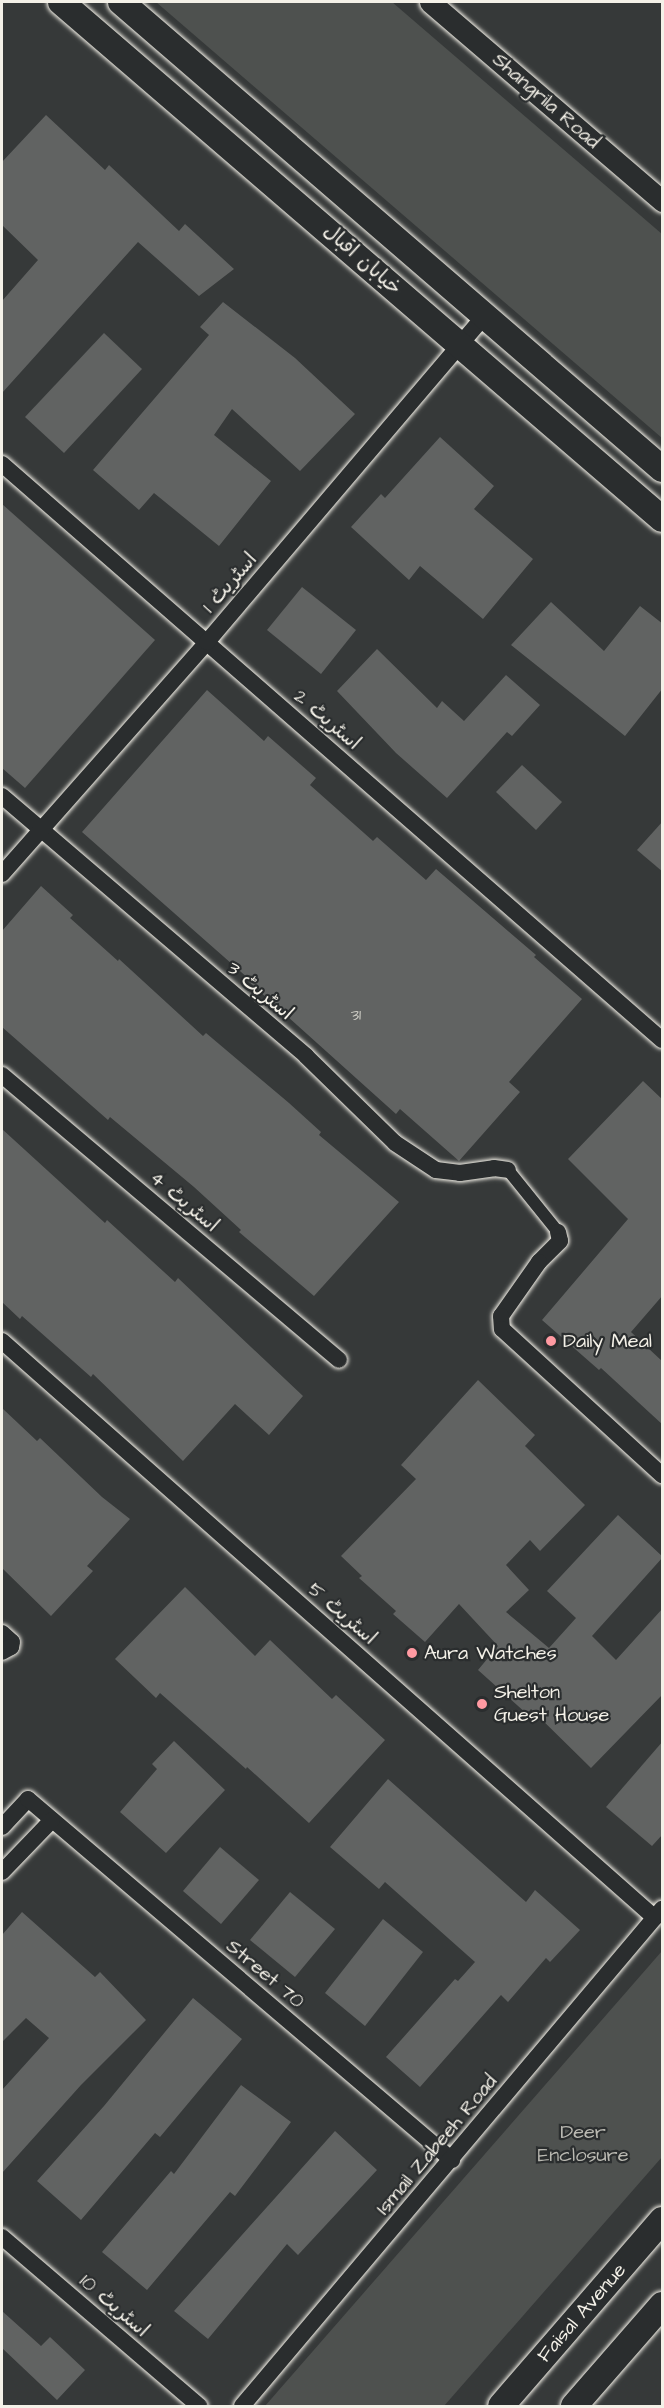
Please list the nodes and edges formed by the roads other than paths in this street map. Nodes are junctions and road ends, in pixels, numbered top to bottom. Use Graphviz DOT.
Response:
graph roads {
  1 [pos="61,2"];
  2 [pos="121,2"];
  3 [pos="430,2"];
  4 [pos="663,201"];
  5 [pos="485,315"];
  6 [pos="462,345"];
  7 [pos="2,464"];
  8 [pos="663,469"];
  9 [pos="663,519"];
  10 [pos="207,642"];
  11 [pos="2,796"];
  12 [pos="41,830"];
  13 [pos="2,874"];
  14 [pos="663,1040"];
  15 [pos="2,1075"];
  16 [pos="508,1170"];
  17 [pos="558,1232"];
  18 [pos="2,1341"];
  19 [pos="339,1360"];
  20 [pos="663,1475"];
  21 [pos="2,1633"];
  22 [pos="2,1652"];
  23 [pos="52,1820"];
  24 [pos="2,1827"];
  25 [pos="2,1872"];
  26 [pos="659,1914"];
  27 [pos="452,2160"];
  28 [pos="663,2220"];
  29 [pos="2,2236"];
  30 [pos="663,2305"];
  31 [pos="199,2406"];
  32 [pos="242,2406"];
  33 [pos="501,2406"];
  34 [pos="574,2406"];
  1 -- 6 [label="main road, خیابان اقبال"];
  2 -- 5 [label="main road, خیابان اقبال"];
  3 -- 4 [label="street, Shangrila Road"];
  5 -- 6 [label="street, اسٹریٹ 1"];
  5 -- 8 [label="main road, خیابان اقبال"];
  6 -- 9 [label="main road, خیابان اقبال"];
  6 -- 10 [label="street, اسٹریٹ 1"];
  7 -- 10 [label="street, اسٹریٹ 2"];
  10 -- 12 [label="street, اسٹریٹ 1"];
  10 -- 14 [label="street, اسٹریٹ 2"];
  11 -- 12 [label="street, اسٹریٹ 3"];
  12 -- 13 [label="street, اسٹریٹ 1"];
  12 -- 16 [label="street, اسٹریٹ 3"];
  15 -- 19 [label="street, اسٹریٹ 4"];
  16 -- 17 [label="street"];
  17 -- 20 [label="street"];
  18 -- 26 [label="street, اسٹریٹ 5"];
  21 -- 22 [label="street"];
  23 -- 24 [label="street, Street 70"];
  23 -- 25 [label="street"];
  23 -- 27 [label="street, Street 70"];
  26 -- 27 [label="street, Ismail Zabeeh Road"];
  27 -- 32 [label="street, Ismail Zabeeh Road"];
  28 -- 33 [label="main road, Faisal Avenue"];
  29 -- 31 [label="street, اسٹریٹ 10"];
  30 -- 34 [label="main road"];
}
